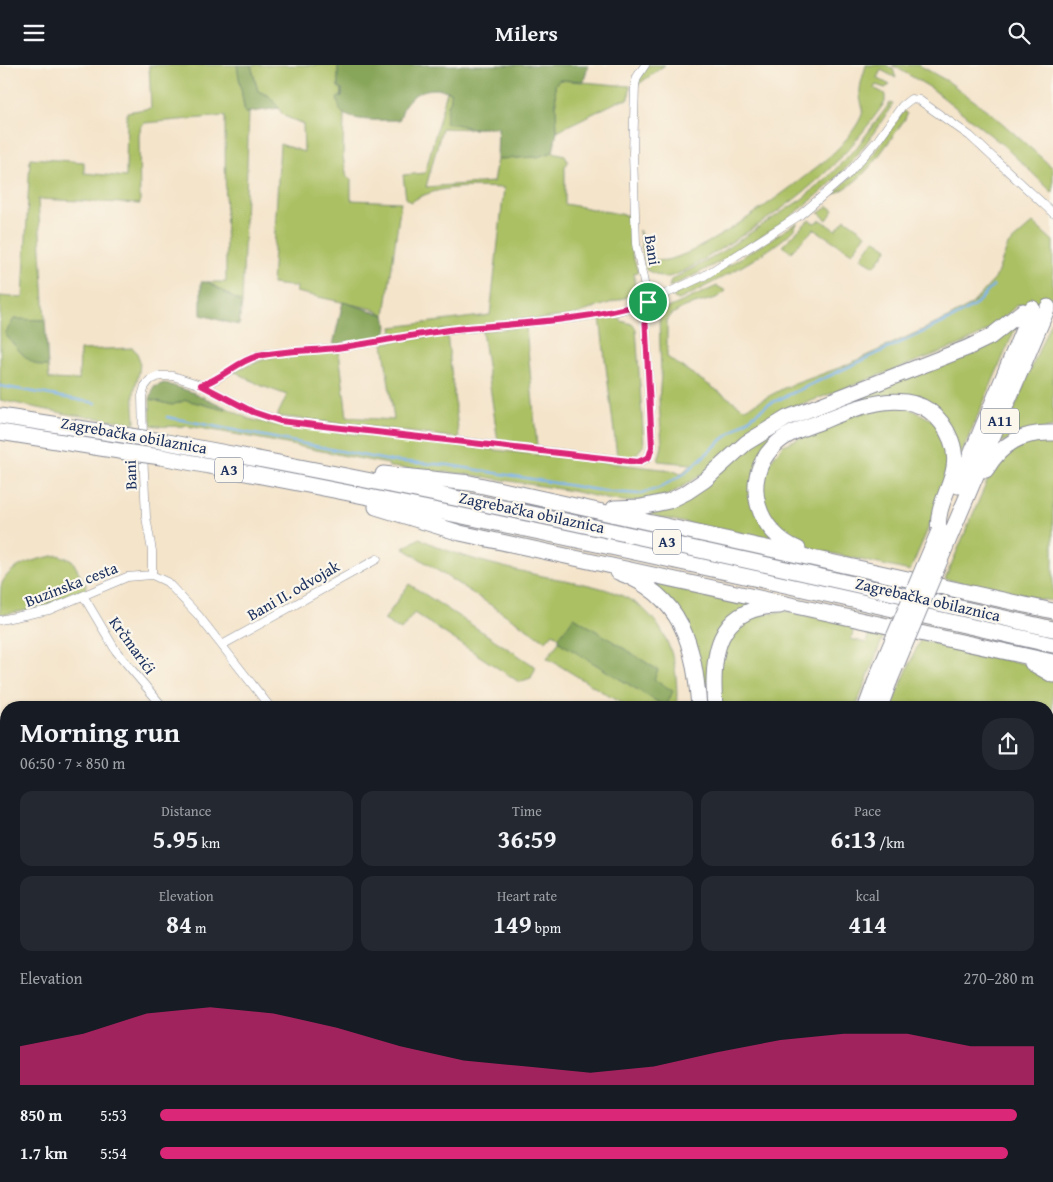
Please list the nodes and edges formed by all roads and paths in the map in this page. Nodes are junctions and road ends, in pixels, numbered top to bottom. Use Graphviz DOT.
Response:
graph roads {
  1 [pos="645,65"];
  2 [pos="1053,213"];
  3 [pos="648,302"];
  4 [pos="1048,307"];
  5 [pos="201,385"];
  6 [pos="0,406"];
  7 [pos="0,415"];
  8 [pos="80,428"];
  9 [pos="0,431"];
  10 [pos="1053,433"];
  11 [pos="41,437"];
  12 [pos="0,439"];
  13 [pos="280,463"];
  14 [pos="297,482"];
  15 [pos="566,503"];
  16 [pos="945,533"];
  17 [pos="543,550"];
  18 [pos="377,559"];
  19 [pos="847,565"];
  20 [pos="152,575"];
  21 [pos="84,597"];
  22 [pos="1008,600"];
  23 [pos="1053,605"];
  24 [pos="809,607"];
  25 [pos="1053,611"];
  26 [pos="0,620"];
  27 [pos="1053,629"];
  28 [pos="222,645"];
  29 [pos="1053,645"];
  30 [pos="996,649"];
  31 [pos="1053,662"];
  32 [pos="1053,675"];
  33 [pos="884,679"];
  34 [pos="158,701"];
  35 [pos="265,701"];
  36 [pos="698,701"];
  37 [pos="715,701"];
  38 [pos="870,701"];
  39 [pos="881,701"];
  1 -- 3 [label="street, Bani"];
  2 -- 3 [label="street"];
  3 -- 5 [label="street"];
  3 -- 5 [label="street, Bani"];
  4 -- 16 [label="highway, A11"];
  5 -- 20 [label="street, Bani"];
  6 -- 8 [label="highway"];
  7 -- 8 [label="highway, Zagrebačka obilaznica / A3"];
  8 -- 13 [label="highway, Zagrebačka obilaznica / A3, bridge"];
  9 -- 11 [label="highway, Zagrebačka obilaznica / A3"];
  10 -- 16 [label="highway"];
  11 -- 12 [label="highway"];
  11 -- 14 [label="highway, Zagrebačka obilaznica / A3, bridge"];
  13 -- 15 [label="highway"];
  13 -- 27 [label="highway, Zagrebačka obilaznica / A3"];
  14 -- 17 [label="highway"];
  14 -- 29 [label="highway, Zagrebačka obilaznica / A3"];
  15 -- 16 [label="highway, A11"];
  15 -- 19 [label="highway"];
  16 -- 19 [label="highway"];
  16 -- 33 [label="highway, A11, bridge"];
  17 -- 24 [label="highway"];
  17 -- 36 [label="highway"];
  18 -- 28 [label="street, Bani II. odvojak"];
  19 -- 22 [label="highway"];
  20 -- 21 [label="street, Buzinska cesta"];
  20 -- 28 [label="street"];
  21 -- 26 [label="street, Buzinska cesta"];
  21 -- 34 [label="street, Krčmarići"];
  22 -- 23 [label="highway"];
  22 -- 25 [label="highway"];
  24 -- 30 [label="highway"];
  24 -- 37 [label="highway"];
  28 -- 35 [label="street"];
  30 -- 31 [label="highway"];
  30 -- 32 [label="highway"];
  33 -- 38 [label="highway, A11"];
  33 -- 39 [label="highway, A11"];
}
